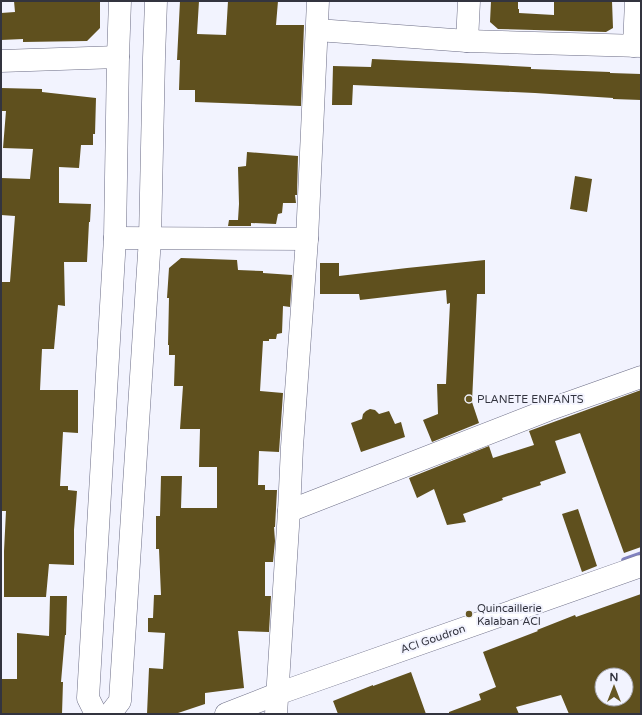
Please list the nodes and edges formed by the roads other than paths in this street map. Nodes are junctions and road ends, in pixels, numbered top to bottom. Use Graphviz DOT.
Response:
graph roads {
  1 [pos="120,1"];
  2 [pos="156,1"];
  3 [pos="318,1"];
  4 [pos="469,1"];
  5 [pos="636,1"];
  6 [pos="317,30"];
  7 [pos="466,41"];
  8 [pos="637,46"];
  9 [pos="118,57"];
  10 [pos="1,61"];
  11 [pos="116,238"];
  12 [pos="150,238"];
  13 [pos="307,239"];
  14 [pos="641,377"];
  15 [pos="289,511"];
  16 [pos="641,566"];
  17 [pos="276,704"];
  18 [pos="96,714"];
  19 [pos="110,714"];
  20 [pos="226,714"];
  1 -- 9 [label="street"];
  2 -- 12 [label="street"];
  3 -- 6 [label="street"];
  4 -- 7 [label="street"];
  5 -- 8 [label="street"];
  6 -- 7 [label="street"];
  6 -- 13 [label="street"];
  7 -- 8 [label="street"];
  9 -- 10 [label="street"];
  9 -- 11 [label="street"];
  11 -- 12 [label="street"];
  11 -- 18 [label="street"];
  12 -- 13 [label="street"];
  12 -- 19 [label="street"];
  13 -- 15 [label="street"];
  14 -- 15 [label="street"];
  15 -- 17 [label="street"];
  16 -- 17 [label="street, ACI Goudron"];
  17 -- 20 [label="street, ACI Goudron"];
}
